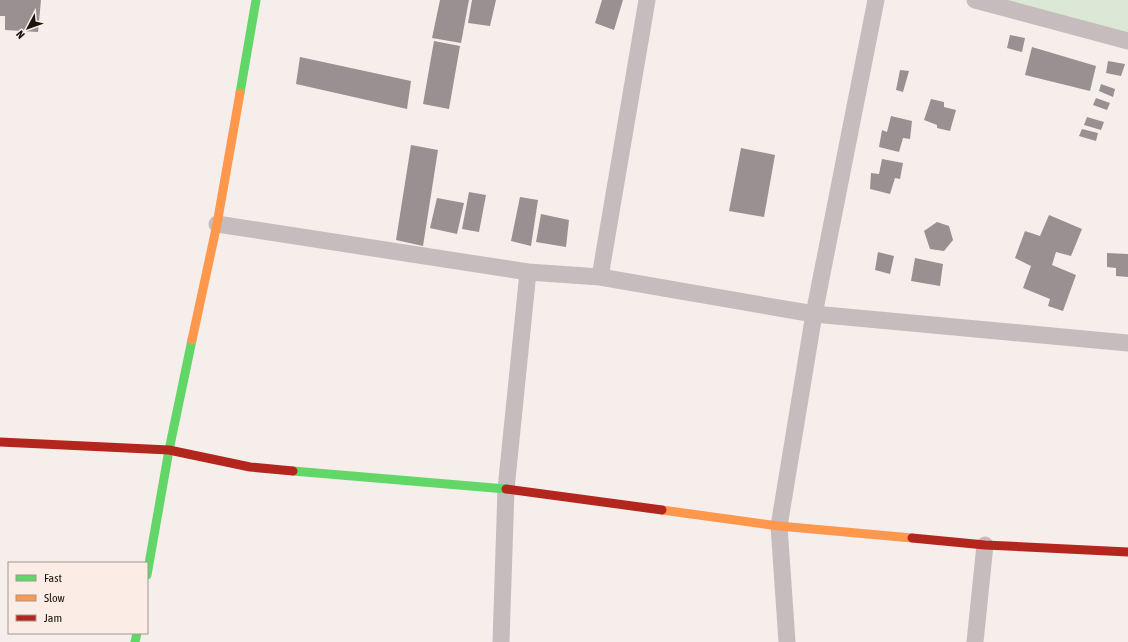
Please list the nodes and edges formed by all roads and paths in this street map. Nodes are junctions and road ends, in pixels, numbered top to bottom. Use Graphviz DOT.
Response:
graph roads {
  1 [pos="256,0"];
  2 [pos="647,0"];
  3 [pos="876,0"];
  4 [pos="975,0"];
  5 [pos="1128,41"];
  6 [pos="217,224"];
  7 [pos="528,272"];
  8 [pos="600,277"];
  9 [pos="814,314"];
  10 [pos="1128,343"];
  11 [pos="0,442"];
  12 [pos="169,450"];
  13 [pos="506,489"];
  14 [pos="779,526"];
  15 [pos="985,545"];
  16 [pos="1128,552"];
  17 [pos="148,569"];
  18 [pos="501,642"];
  19 [pos="787,642"];
  20 [pos="975,642"];
  1 -- 6 [label="street"];
  2 -- 8 [label="street"];
  3 -- 9 [label="street"];
  4 -- 5 [label="street"];
  6 -- 7 [label="street"];
  6 -- 12 [label="street"];
  7 -- 8 [label="street"];
  7 -- 13 [label="street"];
  8 -- 9 [label="street"];
  9 -- 10 [label="street"];
  9 -- 14 [label="street"];
  11 -- 12 [label="street"];
  12 -- 13 [label="street"];
  12 -- 17 [label="street"];
  13 -- 14 [label="street"];
  13 -- 18 [label="street"];
  14 -- 15 [label="street"];
  14 -- 19 [label="street"];
  15 -- 16 [label="street"];
  15 -- 20 [label="street"];
}
